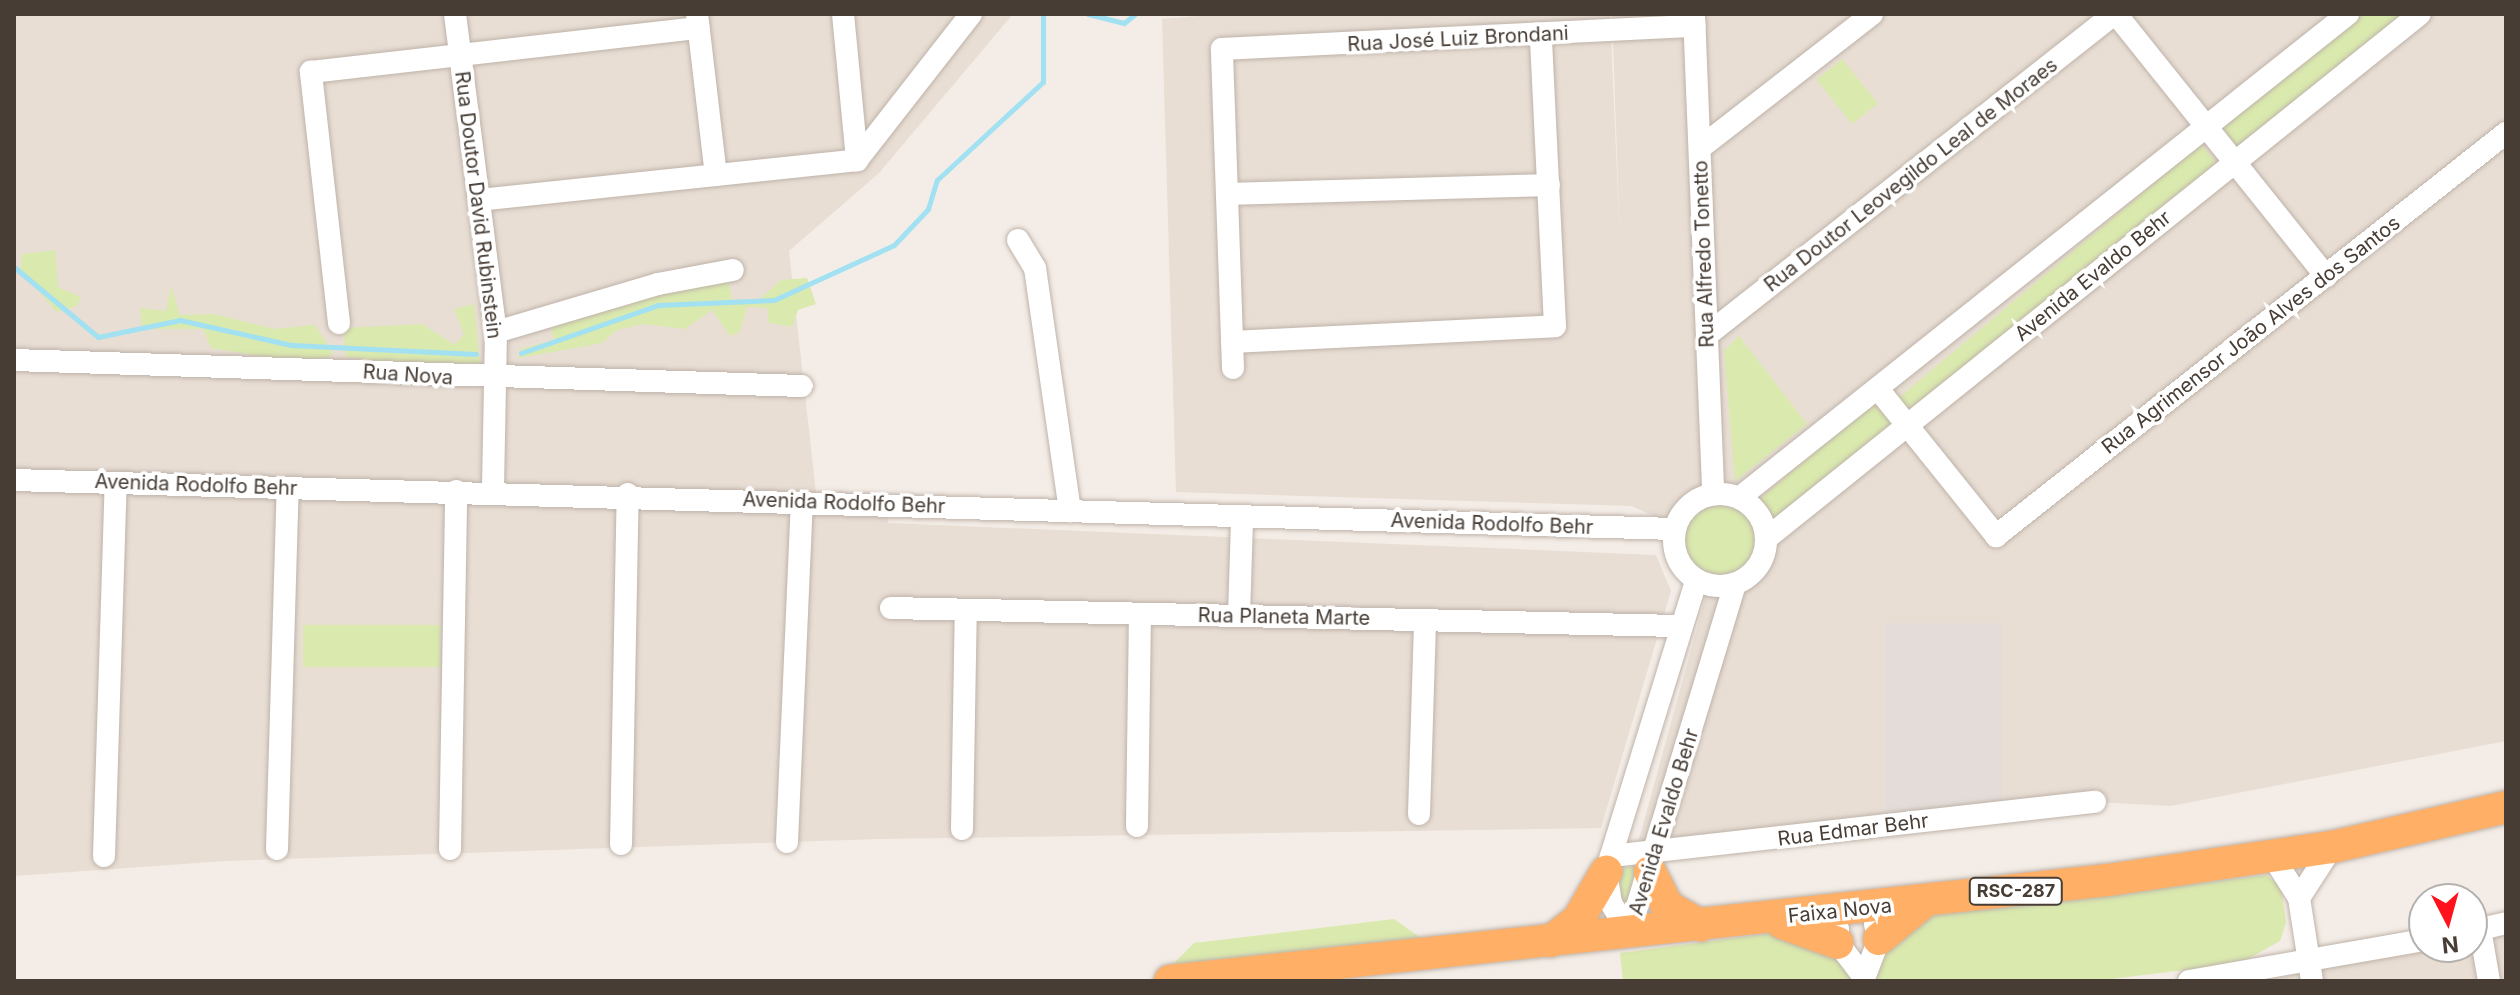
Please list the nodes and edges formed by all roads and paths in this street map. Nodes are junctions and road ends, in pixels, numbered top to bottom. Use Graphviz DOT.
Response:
graph roads {
  1 [pos="455,14"];
  2 [pos="843,14"];
  3 [pos="971,14"];
  4 [pos="1872,14"];
  5 [pos="2115,14"];
  6 [pos="2348,14"];
  7 [pos="2420,14"];
  8 [pos="1694,20"];
  9 [pos="698,21"];
  10 [pos="1541,36"];
  11 [pos="459,54"];
  12 [pos="2205,128"];
  13 [pos="2506,133"];
  14 [pos="1700,148"];
  15 [pos="857,160"];
  16 [pos="2234,163"];
  17 [pos="716,175"];
  18 [pos="1549,185"];
  19 [pos="1227,194"];
  20 [pos="479,200"];
  21 [pos="1018,240"];
  22 [pos="733,270"];
  23 [pos="2326,276"];
  24 [pos="339,323"];
  25 [pos="496,332"];
  26 [pos="1707,335"];
  27 [pos="1232,342"];
  28 [pos="14,360"];
  29 [pos="1233,368"];
  30 [pos="496,381"];
  31 [pos="802,386"];
  32 [pos="1878,389"];
  33 [pos="1908,424"];
  34 [pos="14,480"];
  35 [pos="116,483"];
  36 [pos="288,488"];
  37 [pos="456,491"];
  38 [pos="493,491"];
  39 [pos="628,494"];
  40 [pos="1713,494"];
  41 [pos="1739,498"];
  42 [pos="802,502"];
  43 [pos="1070,512"];
  44 [pos="1242,518"];
  45 [pos="1674,529"];
  46 [pos="1767,538"];
  47 [pos="1696,581"];
  48 [pos="1735,585"];
  49 [pos="891,608"];
  50 [pos="966,610"];
  51 [pos="1140,614"];
  52 [pos="1239,616"];
  53 [pos="1425,620"];
  54 [pos="1678,626"];
  55 [pos="2095,802"];
  56 [pos="2506,807"];
  57 [pos="1419,814"];
  58 [pos="1137,826"];
  59 [pos="962,829"];
  60 [pos="787,842"];
  61 [pos="621,844"];
  62 [pos="2332,847"];
  63 [pos="277,849"];
  64 [pos="450,849"];
  65 [pos="104,856"];
  66 [pos="2273,857"];
  67 [pos="1653,862"];
  68 [pos="1608,864"];
  69 [pos="2299,898"];
  70 [pos="1924,902"];
  71 [pos="1854,909"];
  72 [pos="1763,919"];
  73 [pos="1701,926"];
  74 [pos="1629,933"];
  75 [pos="1879,939"];
  76 [pos="1551,941"];
  77 [pos="1838,943"];
  78 [pos="2408,944"];
  79 [pos="2310,972"];
  80 [pos="1863,978"];
  81 [pos="1170,981"];
  82 [pos="2189,981"];
  1 -- 11 [label="street, Rua Doutor David Rubinstein"];
  2 -- 15 [label="street"];
  3 -- 15 [label="street"];
  4 -- 14 [label="street"];
  5 -- 12 [label="street"];
  5 -- 26 [label="street, Rua Doutor Leovegildo Leal de Moraes"];
  6 -- 12 [label="street"];
  7 -- 16 [label="street, Avenida Evaldo Behr"];
  8 -- 10 [label="street, Rua José Luiz Brondani"];
  8 -- 14 [label="street, Rua Alfredo Tonetto"];
  9 -- 11 [label="street"];
  9 -- 17 [label="street"];
  10 -- 18 [label="street"];
  10 -- 19 [label="street, Rua José Luiz Brondani"];
  11 -- 20 [label="street, Rua Doutor David Rubinstein"];
  11 -- 24 [label="street"];
  12 -- 16 [label="street"];
  12 -- 32 [label="street"];
  13 -- 23 [label="street, Rua Agrimensor João Alves dos Santos"];
  14 -- 26 [label="street, Rua Alfredo Tonetto"];
  15 -- 17 [label="street"];
  16 -- 23 [label="street"];
  16 -- 33 [label="street, Avenida Evaldo Behr"];
  17 -- 20 [label="street"];
  18 -- 19 [label="street"];
  18 -- 27 [label="street"];
  19 -- 27 [label="street"];
  20 -- 25 [label="street, Rua Doutor David Rubinstein"];
  21 -- 43 [label="street"];
  22 -- 25 [label="street"];
  23 -- 33 [label="street, Rua Agrimensor João Alves dos Santos"];
  25 -- 30 [label="street, Rua Doutor David Rubinstein"];
  26 -- 40 [label="street, Rua Alfredo Tonetto"];
  27 -- 29 [label="street"];
  28 -- 30 [label="street, Rua Nova"];
  30 -- 31 [label="street, Rua Nova"];
  30 -- 38 [label="street, Rua Doutor David Rubinstein"];
  32 -- 33 [label="street"];
  32 -- 41 [label="street"];
  33 -- 46 [label="street, Avenida Evaldo Behr"];
  34 -- 35 [label="street, Avenida Rodolfo Behr"];
  35 -- 36 [label="street, Avenida Rodolfo Behr"];
  35 -- 65 [label="street"];
  36 -- 37 [label="street, Avenida Rodolfo Behr"];
  36 -- 63 [label="street"];
  37 -- 38 [label="street, Avenida Rodolfo Behr"];
  37 -- 64 [label="street"];
  38 -- 39 [label="street, Avenida Rodolfo Behr"];
  39 -- 42 [label="street, Avenida Rodolfo Behr"];
  39 -- 61 [label="street"];
  40 -- 41 [label="street"];
  40 -- 45 [label="street"];
  41 -- 46 [label="street"];
  42 -- 43 [label="street, Avenida Rodolfo Behr"];
  42 -- 60 [label="street"];
  43 -- 44 [label="street, Avenida Rodolfo Behr"];
  44 -- 45 [label="street, Avenida Rodolfo Behr"];
  44 -- 52 [label="street"];
  45 -- 47 [label="street"];
  46 -- 48 [label="street"];
  47 -- 48 [label="street"];
  47 -- 54 [label="street, Avenida Evaldo Behr"];
  48 -- 67 [label="street, Avenida Evaldo Behr"];
  49 -- 50 [label="street, Rua Planeta Marte"];
  50 -- 51 [label="street, Rua Planeta Marte"];
  50 -- 59 [label="street"];
  51 -- 52 [label="street, Rua Planeta Marte"];
  51 -- 58 [label="street"];
  52 -- 53 [label="street, Rua Planeta Marte"];
  53 -- 54 [label="street, Rua Planeta Marte"];
  53 -- 57 [label="street"];
  54 -- 68 [label="street, Avenida Evaldo Behr"];
  55 -- 67 [label="street, Rua Edmar Behr"];
  56 -- 62 [label="highway, Faixa Nova / RSC-287"];
  62 -- 66 [label="highway, Faixa Nova / RSC-287"];
  62 -- 69 [label="street"];
  66 -- 69 [label="street"];
  66 -- 70 [label="highway, Faixa Nova / RSC-287"];
  67 -- 68 [label="street, Rua Edmar Behr"];
  67 -- 73 [label="highway"];
  67 -- 74 [label="street, Avenida Evaldo Behr"];
  68 -- 74 [label="street, Avenida Evaldo Behr"];
  68 -- 76 [label="highway"];
  69 -- 79 [label="street"];
  70 -- 71 [label="highway, Faixa Nova / RSC-287"];
  70 -- 75 [label="highway"];
  71 -- 72 [label="highway, Faixa Nova / RSC-287"];
  71 -- 75 [label="street"];
  71 -- 77 [label="street"];
  72 -- 73 [label="highway, Faixa Nova / RSC-287"];
  72 -- 77 [label="highway"];
  73 -- 74 [label="highway, Faixa Nova / RSC-287"];
  74 -- 76 [label="highway, Faixa Nova / RSC-287"];
  75 -- 80 [label="street"];
  76 -- 81 [label="highway, Faixa Nova / RSC-287"];
  77 -- 80 [label="street"];
  78 -- 79 [label="street"];
  79 -- 82 [label="street"];
}
